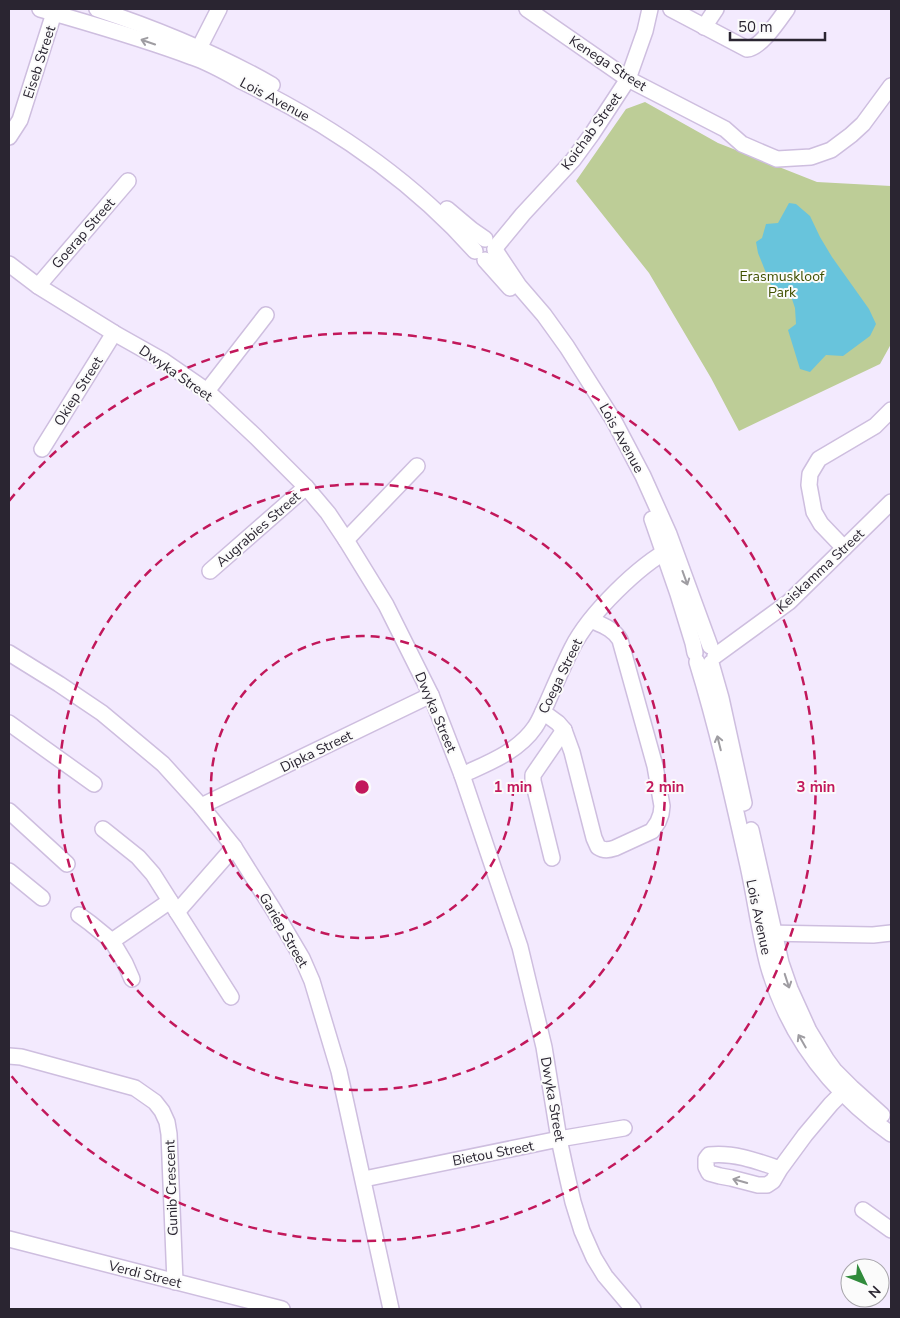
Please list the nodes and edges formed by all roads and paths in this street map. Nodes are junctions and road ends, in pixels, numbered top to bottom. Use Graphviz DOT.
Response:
graph roads {
  1 [pos="97,9"];
  2 [pos="218,9"];
  3 [pos="527,9"];
  4 [pos="650,9"];
  5 [pos="671,9"];
  6 [pos="716,9"];
  7 [pos="787,9"];
  8 [pos="52,10"];
  9 [pos="704,27"];
  10 [pos="196,52"];
  11 [pos="628,79"];
  12 [pos="891,86"];
  13 [pos="9,137"];
  14 [pos="128,181"];
  15 [pos="487,248"];
  16 [pos="9,264"];
  17 [pos="38,286"];
  18 [pos="266,315"];
  19 [pos="114,333"];
  20 [pos="207,392"];
  21 [pos="891,410"];
  22 [pos="42,449"];
  23 [pos="417,466"];
  24 [pos="306,487"];
  25 [pos="891,502"];
  26 [pos="346,540"];
  27 [pos="844,548"];
  28 [pos="669,550"];
  29 [pos="210,571"];
  30 [pos="590,620"];
  31 [pos="9,653"];
  32 [pos="706,655"];
  33 [pos="430,696"];
  34 [pos="542,712"];
  35 [pos="9,723"];
  36 [pos="564,730"];
  37 [pos="462,775"];
  38 [pos="94,784"];
  39 [pos="201,806"];
  40 [pos="9,811"];
  41 [pos="103,829"];
  42 [pos="234,847"];
  43 [pos="552,858"];
  44 [pos="67,864"];
  45 [pos="9,871"];
  46 [pos="42,898"];
  47 [pos="173,906"];
  48 [pos="79,915"];
  49 [pos="891,933"];
  50 [pos="768,934"];
  51 [pos="112,941"];
  52 [pos="132,979"];
  53 [pos="231,997"];
  54 [pos="9,1056"];
  55 [pos="847,1090"];
  56 [pos="891,1122"];
  57 [pos="624,1128"];
  58 [pos="891,1134"];
  59 [pos="560,1139"];
  60 [pos="780,1169"];
  61 [pos="364,1179"];
  62 [pos="863,1210"];
  63 [pos="891,1230"];
  64 [pos="9,1239"];
  65 [pos="175,1282"];
  66 [pos="282,1309"];
  67 [pos="391,1309"];
  68 [pos="633,1309"];
  1 -- 10 [label="street, Lois Avenue"];
  2 -- 10 [label="street"];
  3 -- 11 [label="street, Kenega Street"];
  4 -- 11 [label="street, Koichab Street"];
  5 -- 9 [label="street"];
  6 -- 9 [label="street"];
  7 -- 9 [label="street"];
  10 -- 8 [label="street, Lois Avenue, one-way"];
  8 -- 13 [label="street, Eiseb Street"];
  10 -- 15 [label="street, Lois Avenue"];
  11 -- 12 [label="street, Kenega Street"];
  11 -- 15 [label="street, Koichab Street"];
  14 -- 17 [label="street, Goerap Street"];
  15 -- 28 [label="street, Lois Avenue"];
  16 -- 17 [label="street, Dwyka Street"];
  17 -- 19 [label="street, Dwyka Street"];
  18 -- 20 [label="street"];
  19 -- 20 [label="street, Dwyka Street"];
  19 -- 22 [label="street, Okiep Street"];
  20 -- 24 [label="street, Dwyka Street"];
  21 -- 27 [label="street"];
  23 -- 26 [label="street"];
  24 -- 26 [label="street, Dwyka Street"];
  24 -- 29 [label="street, Augrabies Street"];
  25 -- 27 [label="street, Keiskamma Street"];
  26 -- 33 [label="street, Dwyka Street"];
  27 -- 32 [label="street, Keiskamma Street"];
  28 -- 30 [label="street, Coega Street"];
  28 -- 32 [label="street, Lois Avenue"];
  30 -- 34 [label="street, Coega Street"];
  30 -- 36 [label="street"];
  31 -- 39 [label="street, Gariep Street"];
  32 -- 50 [label="street, Lois Avenue"];
  33 -- 37 [label="street, Dwyka Street"];
  33 -- 39 [label="street, Dipka Street"];
  34 -- 36 [label="street"];
  34 -- 37 [label="street, Coega Street"];
  35 -- 38 [label="street"];
  36 -- 43 [label="street"];
  37 -- 59 [label="street, Dwyka Street"];
  39 -- 42 [label="street, Gariep Street"];
  40 -- 44 [label="street"];
  41 -- 47 [label="street"];
  42 -- 47 [label="street"];
  42 -- 61 [label="street, Gariep Street"];
  45 -- 46 [label="street"];
  47 -- 51 [label="street"];
  47 -- 53 [label="street"];
  48 -- 51 [label="street"];
  49 -- 50 [label="street"];
  50 -- 55 [label="street, Lois Avenue"];
  51 -- 52 [label="street"];
  54 -- 65 [label="street, Gunib Crescent"];
  55 -- 56 [label="street, Lois Avenue"];
  55 -- 58 [label="street, Lois Avenue"];
  55 -- 60 [label="street"];
  57 -- 59 [label="street, Bietou Street"];
  59 -- 61 [label="street, Bietou Street"];
  59 -- 68 [label="street, Dwyka Street"];
  61 -- 67 [label="street, Gariep Street"];
  62 -- 63 [label="street"];
  64 -- 65 [label="street, Verdi Street"];
  65 -- 66 [label="street, Verdi Street"];
}
